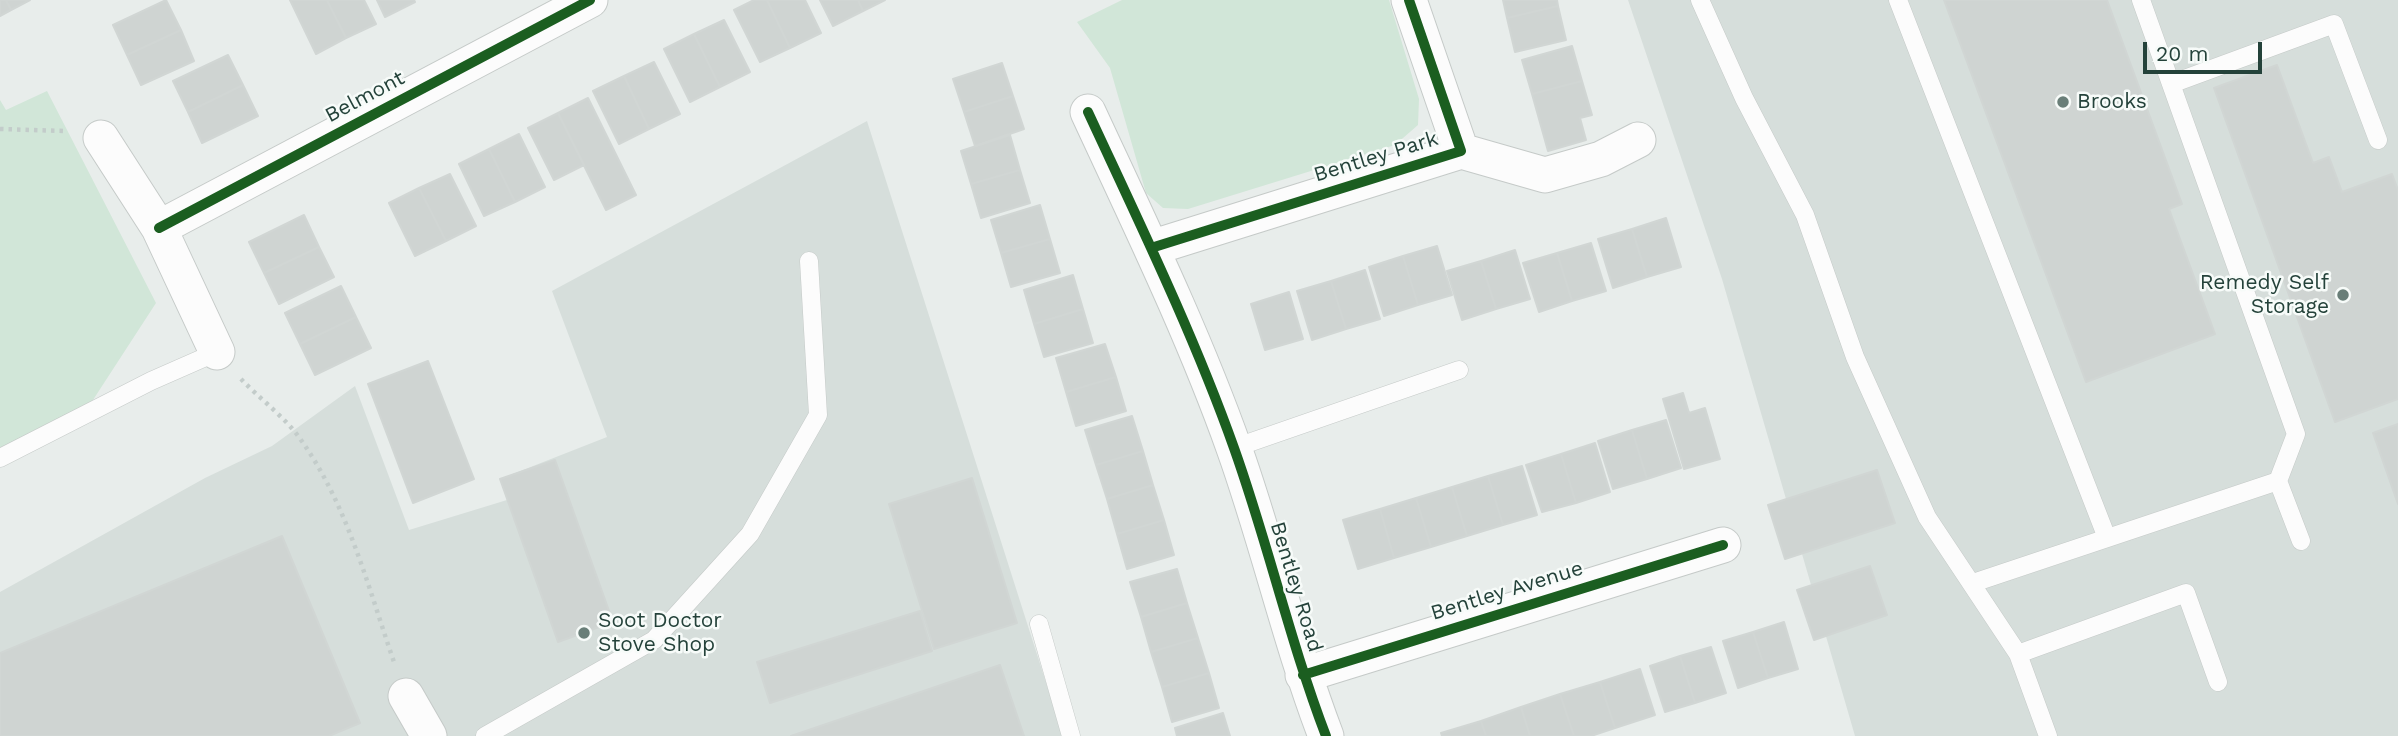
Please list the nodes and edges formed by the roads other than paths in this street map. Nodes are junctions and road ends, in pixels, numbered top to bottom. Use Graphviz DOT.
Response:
graph roads {
  1 [pos="590,0"];
  2 [pos="1409,0"];
  3 [pos="1700,0"];
  4 [pos="1898,0"];
  5 [pos="2141,0"];
  6 [pos="2171,84"];
  7 [pos="1088,112"];
  8 [pos="101,138"];
  9 [pos="1638,140"];
  10 [pos="2378,140"];
  11 [pos="1461,151"];
  12 [pos="159,228"];
  13 [pos="1151,248"];
  14 [pos="809,261"];
  15 [pos="217,352"];
  16 [pos="1459,370"];
  17 [pos="1234,448"];
  18 [pos="0,458"];
  19 [pos="2278,481"];
  20 [pos="2107,538"];
  21 [pos="2301,541"];
  22 [pos="1723,545"];
  23 [pos="1973,583"];
  24 [pos="1039,624"];
  25 [pos="2018,654"];
  26 [pos="1303,675"];
  27 [pos="2218,682"];
  28 [pos="406,696"];
  29 [pos="429,736"];
  30 [pos="485,736"];
  31 [pos="1071,736"];
  32 [pos="1326,736"];
  33 [pos="2048,736"];
  1 -- 12 [label="street, Belmont"];
  2 -- 11 [label="street, Bentley Park"];
  3 -- 23 [label="lane"];
  4 -- 20 [label="lane"];
  5 -- 6 [label="lane"];
  6 -- 10 [label="lane"];
  6 -- 19 [label="lane"];
  7 -- 13 [label="street"];
  8 -- 12 [label="street"];
  9 -- 11 [label="street, Bentley Park"];
  11 -- 13 [label="street, Bentley Park"];
  12 -- 15 [label="street"];
  13 -- 17 [label="street"];
  14 -- 30 [label="lane"];
  15 -- 18 [label="lane"];
  16 -- 17 [label="lane"];
  17 -- 26 [label="street, Bentley Road"];
  19 -- 20 [label="lane"];
  19 -- 21 [label="lane"];
  20 -- 23 [label="lane"];
  22 -- 26 [label="street, Bentley Avenue"];
  23 -- 25 [label="lane"];
  24 -- 31 [label="lane"];
  25 -- 27 [label="lane"];
  25 -- 33 [label="lane"];
  26 -- 32 [label="street, Bentley Road"];
  28 -- 29 [label="street"];
}
